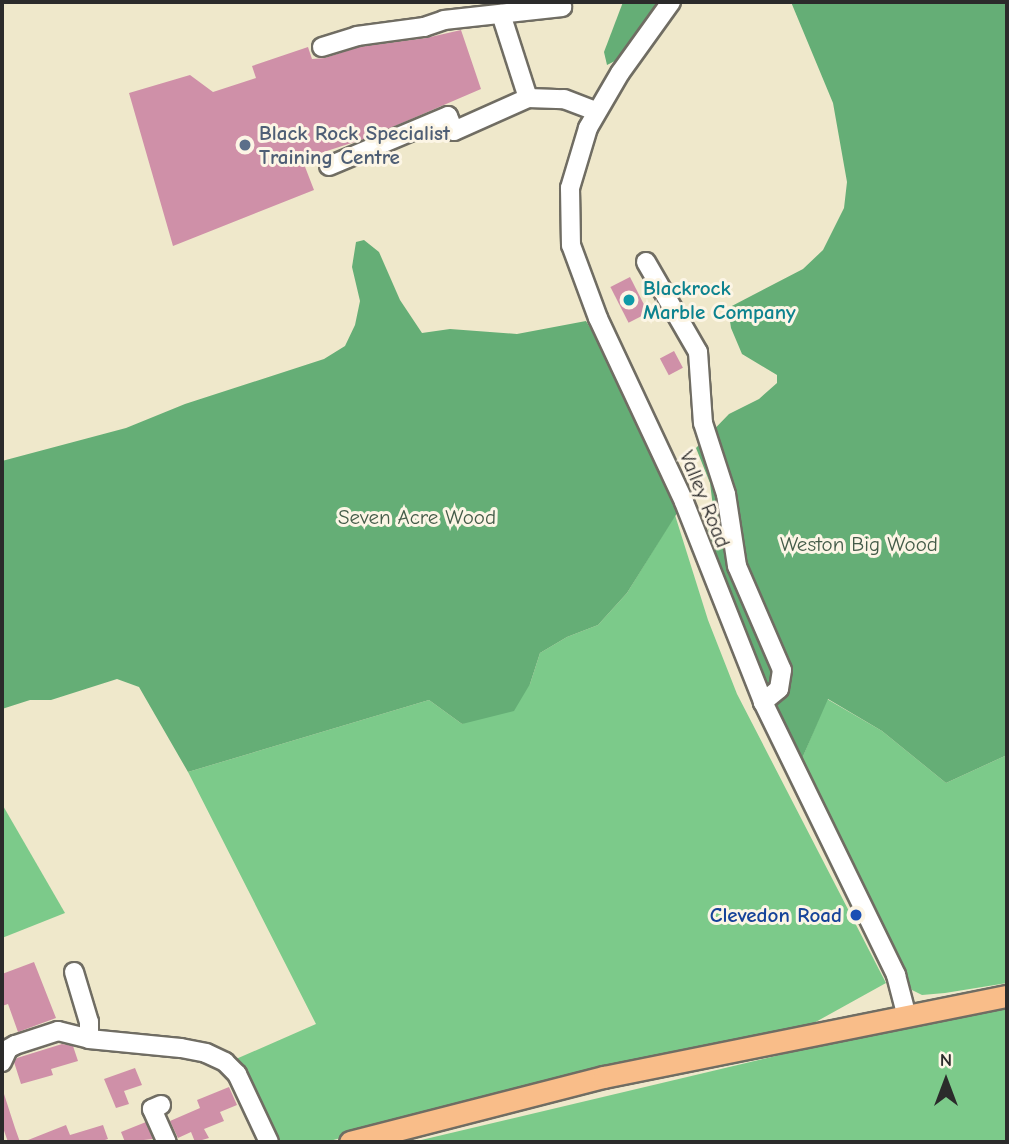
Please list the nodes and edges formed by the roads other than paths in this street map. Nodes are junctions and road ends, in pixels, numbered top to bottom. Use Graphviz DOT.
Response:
graph roads {
  1 [pos="671,2"];
  2 [pos="562,7"];
  3 [pos="501,14"];
  4 [pos="322,47"];
  5 [pos="528,99"];
  6 [pos="596,111"];
  7 [pos="328,166"];
  8 [pos="646,262"];
  9 [pos="764,702"];
  10 [pos="74,972"];
  11 [pos="1007,996"];
  12 [pos="907,1017"];
  13 [pos="87,1038"];
  14 [pos="2,1062"];
  15 [pos="161,1105"];
  16 [pos="167,1142"];
  17 [pos="269,1142"];
  18 [pos="350,1142"];
  1 -- 6 [label="street, Valley Road"];
  2 -- 3 [label="street"];
  3 -- 4 [label="street"];
  3 -- 5 [label="street"];
  5 -- 6 [label="street"];
  5 -- 7 [label="street"];
  6 -- 9 [label="street, Valley Road"];
  8 -- 9 [label="street"];
  9 -- 12 [label="street, Valley Road"];
  10 -- 13 [label="street"];
  11 -- 12 [label="main road"];
  12 -- 18 [label="main road"];
  13 -- 14 [label="street"];
  13 -- 17 [label="street"];
  15 -- 16 [label="street"];
}
